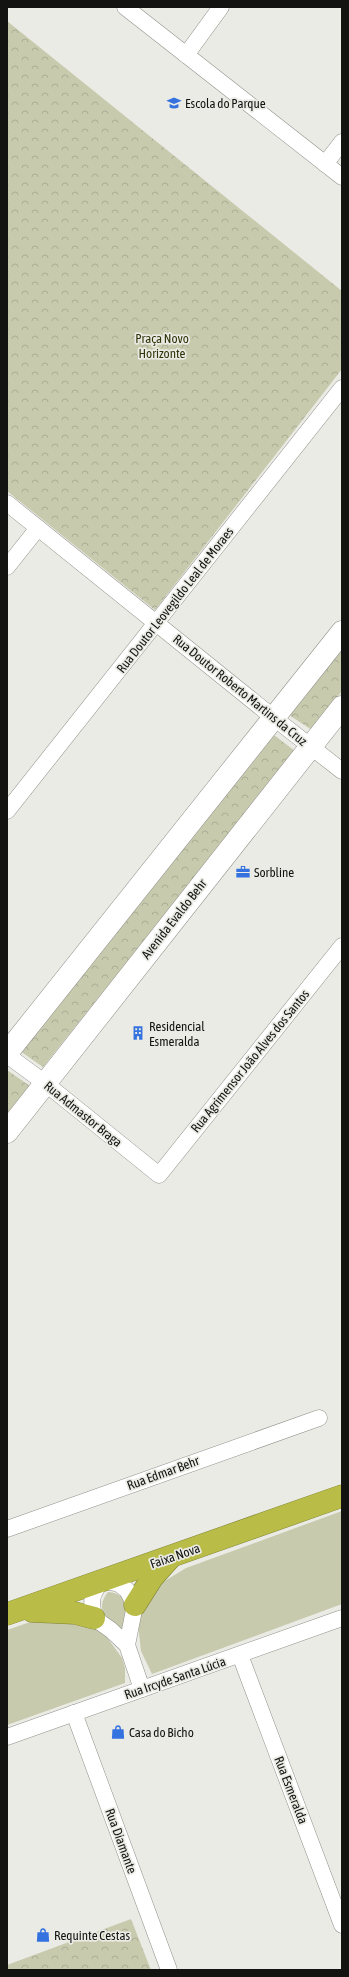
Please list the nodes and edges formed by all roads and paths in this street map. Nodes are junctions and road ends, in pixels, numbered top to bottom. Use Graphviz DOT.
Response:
graph roads {
  1 [pos="125,7"];
  2 [pos="221,7"];
  3 [pos="186,55"];
  4 [pos="342,142"];
  5 [pos="325,164"];
  6 [pos="342,178"];
  7 [pos="342,388"];
  8 [pos="7,503"];
  9 [pos="38,528"];
  10 [pos="7,567"];
  11 [pos="157,624"];
  12 [pos="342,632"];
  13 [pos="342,707"];
  14 [pos="274,718"];
  15 [pos="311,747"];
  16 [pos="342,771"];
  17 [pos="7,811"];
  18 [pos="342,946"];
  19 [pos="7,1054"];
  20 [pos="45,1083"];
  21 [pos="7,1132"];
  22 [pos="159,1175"];
  23 [pos="319,1418"];
  24 [pos="342,1496"];
  25 [pos="7,1528"];
  26 [pos="171,1557"];
  27 [pos="103,1580"];
  28 [pos="135,1605"];
  29 [pos="11,1613"];
  30 [pos="94,1618"];
  31 [pos="342,1618"];
  32 [pos="127,1645"];
  33 [pos="240,1655"];
  34 [pos="142,1689"];
  35 [pos="74,1713"];
  36 [pos="7,1737"];
  37 [pos="342,1925"];
  38 [pos="169,1970"];
  1 -- 3 [label="street"];
  2 -- 3 [label="street"];
  3 -- 5 [label="street"];
  4 -- 5 [label="street"];
  5 -- 6 [label="street"];
  7 -- 11 [label="street, Rua Doutor Leovegildo Leal de Moraes"];
  8 -- 9 [label="street, Rua Doutor Roberto Martins da Cruz"];
  9 -- 10 [label="street"];
  9 -- 11 [label="street, Rua Doutor Roberto Martins da Cruz"];
  11 -- 14 [label="street, Rua Doutor Roberto Martins da Cruz"];
  11 -- 17 [label="street, Rua Doutor Leovegildo Leal de Moraes"];
  12 -- 14 [label="street"];
  13 -- 15 [label="street, Avenida Evaldo Behr"];
  14 -- 15 [label="street, Rua Doutor Roberto Martins da Cruz"];
  14 -- 19 [label="street"];
  15 -- 16 [label="street, Rua Doutor Roberto Martins da Cruz"];
  15 -- 20 [label="street, Avenida Evaldo Behr"];
  18 -- 22 [label="street, Rua Agrimensor João Alves dos Santos"];
  19 -- 20 [label="street, Rua Admastor Braga"];
  20 -- 21 [label="street, Avenida Evaldo Behr"];
  20 -- 22 [label="street, Rua Admastor Braga"];
  23 -- 25 [label="street, Rua Edmar Behr"];
  24 -- 26 [label="highway, Faixa Nova"];
  26 -- 27 [label="highway, Faixa Nova"];
  26 -- 28 [label="highway"];
  27 -- 28 [label="street"];
  27 -- 29 [label="highway, Faixa Nova"];
  27 -- 30 [label="street"];
  28 -- 32 [label="street"];
  29 -- 30 [label="highway"];
  30 -- 32 [label="street"];
  31 -- 33 [label="street, Rua Ircyde Santa Lúcia"];
  32 -- 34 [label="street"];
  33 -- 34 [label="street, Rua Ircyde Santa Lúcia"];
  33 -- 37 [label="street, Rua Esmeralda"];
  34 -- 35 [label="street, Rua Ircyde Santa Lúcia"];
  35 -- 36 [label="street, Rua Ircyde Santa Lúcia"];
  35 -- 38 [label="street, Rua Diamante"];
}
